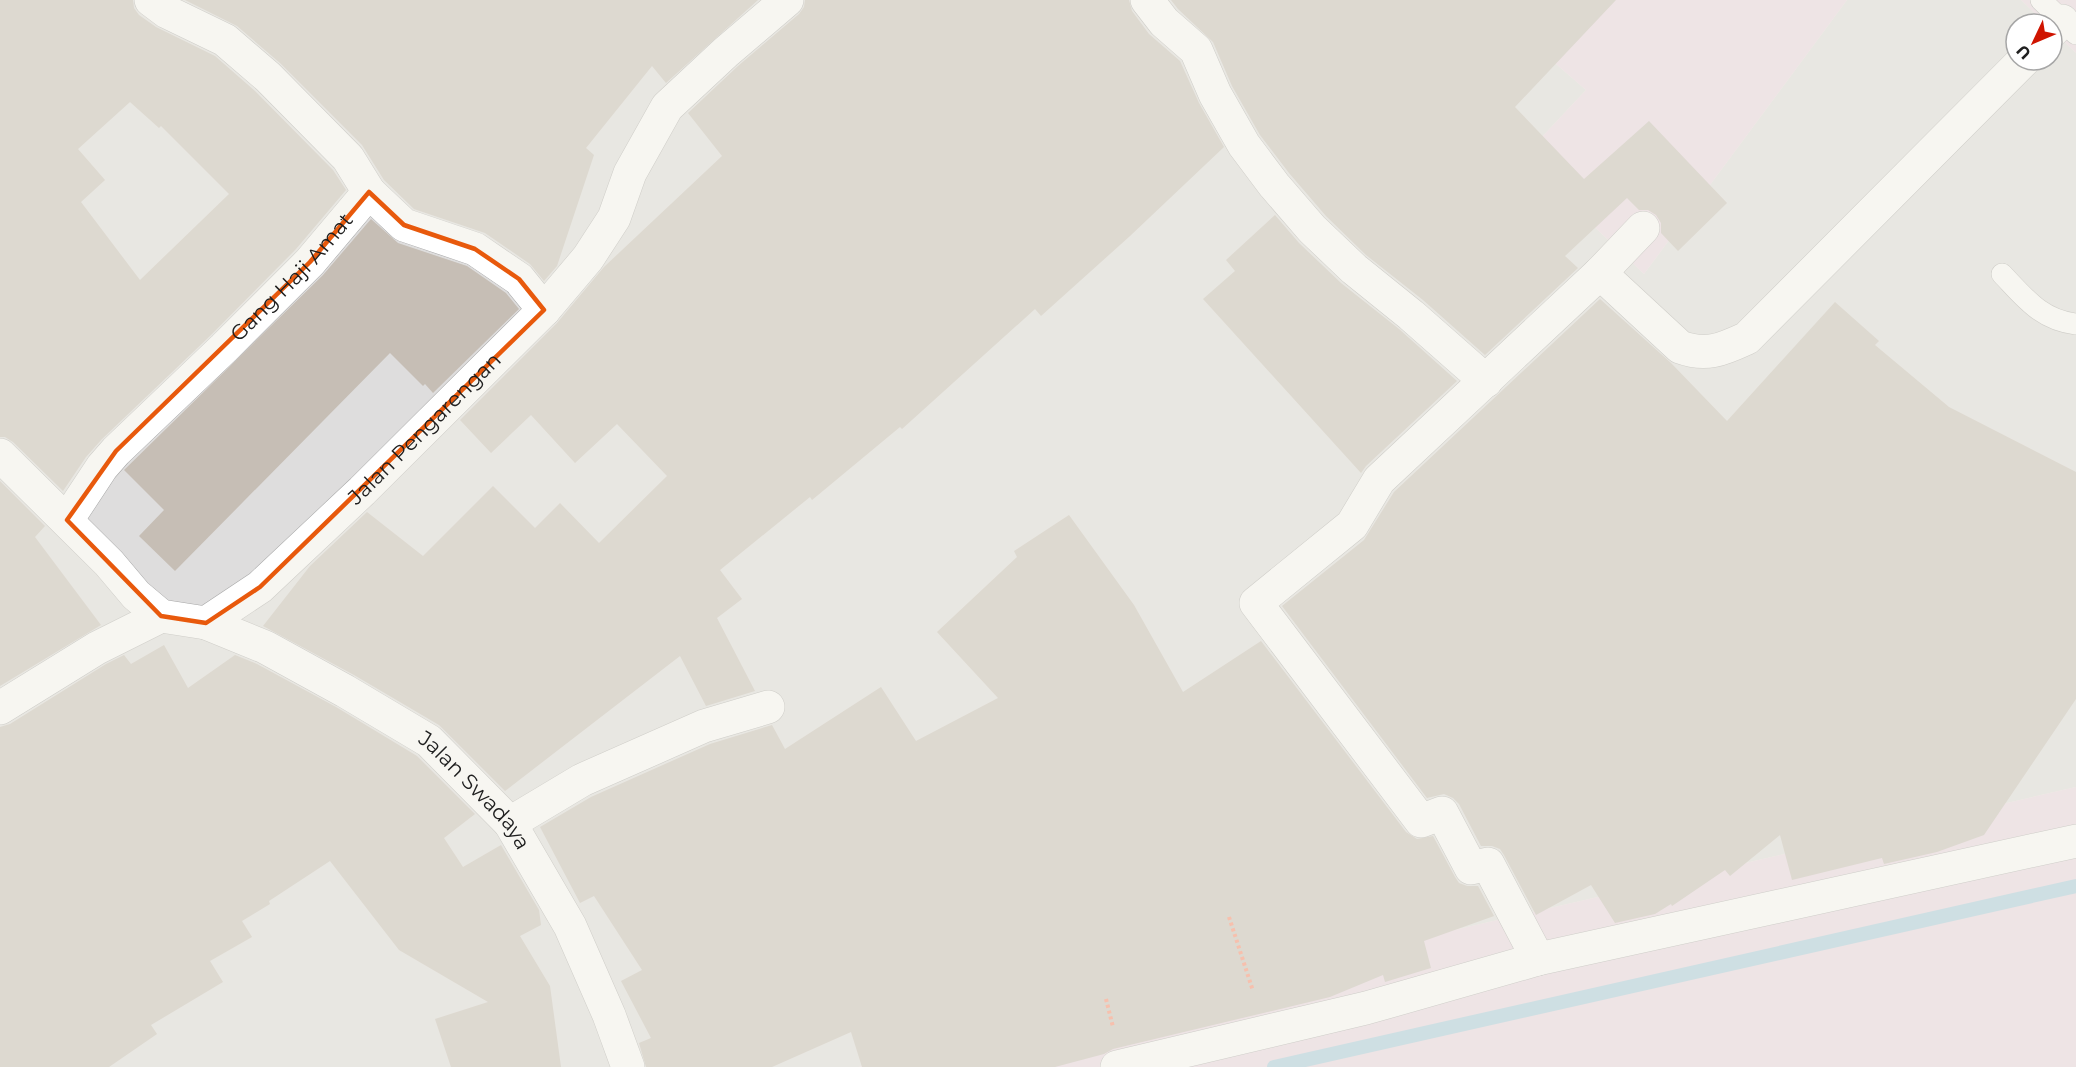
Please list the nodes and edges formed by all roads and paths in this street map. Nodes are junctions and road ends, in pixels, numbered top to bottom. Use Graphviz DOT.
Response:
graph roads {
  1 [pos="151,0"];
  2 [pos="787,0"];
  3 [pos="1147,0"];
  4 [pos="2012,72"];
  5 [pos="369,192"];
  6 [pos="1643,228"];
  7 [pos="1600,273"];
  8 [pos="2001,274"];
  9 [pos="544,310"];
  10 [pos="2076,324"];
  11 [pos="1486,381"];
  12 [pos="0,455"];
  13 [pos="67,520"];
  14 [pos="161,616"];
  15 [pos="206,623"];
  16 [pos="0,708"];
  17 [pos="768,708"];
  18 [pos="510,823"];
  19 [pos="2076,841"];
  20 [pos="1229,917"];
  21 [pos="1538,959"];
  22 [pos="1266,1032"];
  23 [pos="628,1067"];
  24 [pos="1117,1067"];
  1 -- 5 [label="street"];
  2 -- 9 [label="street, Jalan Pengarengan"];
  3 -- 11 [label="street"];
  4 -- 7 [label="street"];
  5 -- 9 [label="street"];
  5 -- 13 [label="street, Gang Haji Amat"];
  6 -- 7 [label="street"];
  7 -- 11 [label="street"];
  8 -- 10 [label="lane"];
  9 -- 15 [label="street, Jalan Pengarengan"];
  11 -- 21 [label="street"];
  12 -- 13 [label="street"];
  13 -- 14 [label="street"];
  14 -- 15 [label="street"];
  14 -- 16 [label="street"];
  15 -- 18 [label="street, Jalan Swadaya"];
  17 -- 18 [label="street"];
  18 -- 23 [label="street, Jalan Swadaya"];
  19 -- 21 [label="street"];
  20 -- 22 [label="path"];
  21 -- 22 [label="street"];
  22 -- 24 [label="street"];
}
